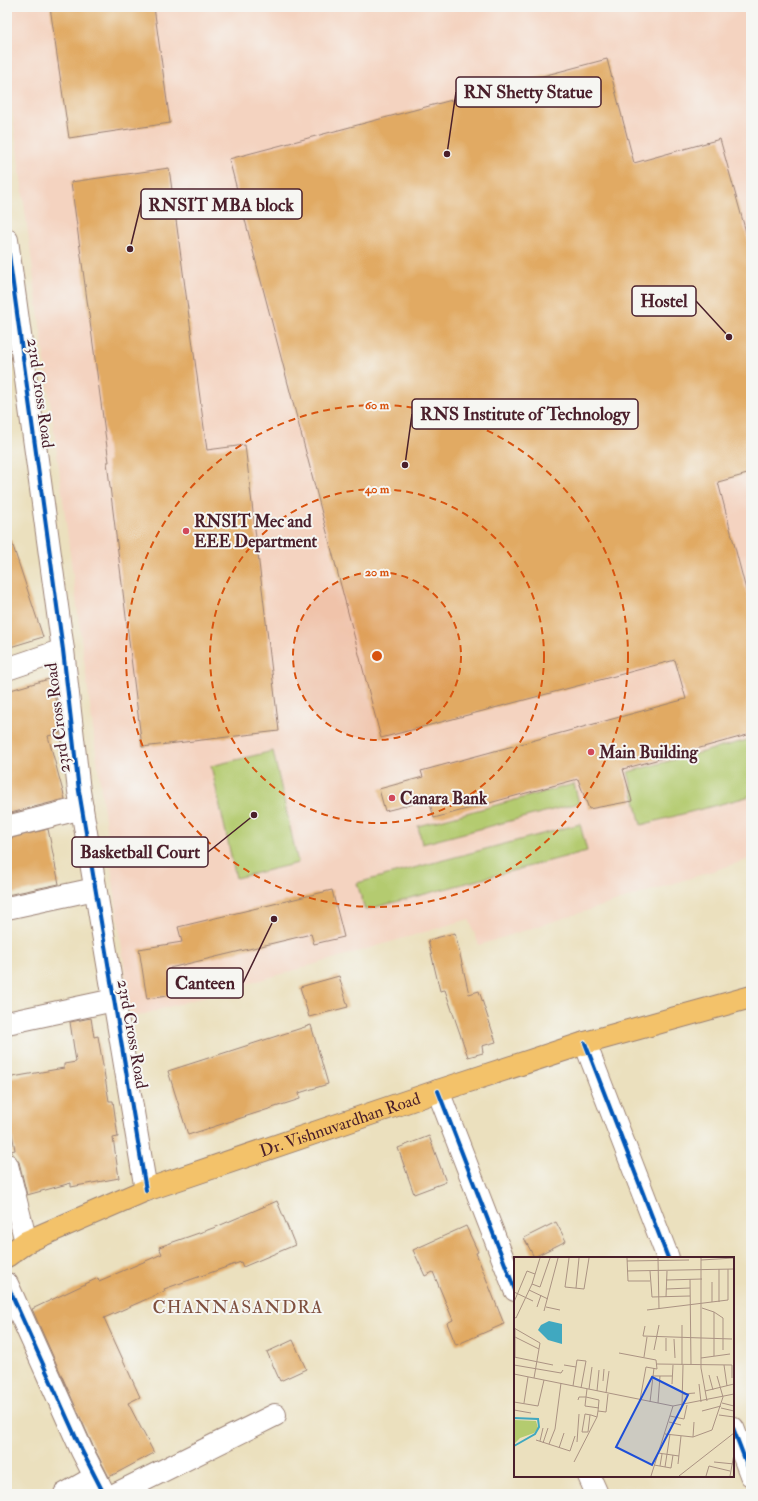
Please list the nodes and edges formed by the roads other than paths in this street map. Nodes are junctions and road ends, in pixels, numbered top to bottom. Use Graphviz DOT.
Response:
graph roads {
  1 [pos="8,250"];
  2 [pos="63,650"];
  3 [pos="7,669"];
  4 [pos="82,808"];
  5 [pos="7,827"];
  6 [pos="95,889"];
  7 [pos="7,908"];
  8 [pos="751,997"];
  9 [pos="114,1000"];
  10 [pos="7,1023"];
  11 [pos="586,1043"];
  12 [pos="438,1091"];
  13 [pos="7,1165"];
  14 [pos="146,1190"];
  15 [pos="26,1242"];
  16 [pos="7,1256"];
  17 [pos="668,1257"];
  18 [pos="7,1284"];
  19 [pos="514,1287"];
  20 [pos="275,1416"];
  21 [pos="734,1431"];
  22 [pos="751,1476"];
  23 [pos="589,1477"];
  24 [pos="99,1485"];
  25 [pos="65,1494"];
  26 [pos="116,1494"];
  27 [pos="597,1494"];
  1 -- 2 [label="street, 23rd Cross Road"];
  2 -- 3 [label="street"];
  2 -- 4 [label="street, 23rd Cross Road"];
  4 -- 5 [label="street"];
  4 -- 6 [label="street, 23rd Cross Road"];
  6 -- 7 [label="street"];
  6 -- 9 [label="street, 23rd Cross Road"];
  8 -- 11 [label="main road, Dr. Vishnuvardhan Road"];
  9 -- 10 [label="street"];
  9 -- 14 [label="street, 23rd Cross Road"];
  11 -- 12 [label="main road, Dr. Vishnuvardhan Road"];
  11 -- 17 [label="street"];
  12 -- 14 [label="main road, Dr. Vishnuvardhan Road"];
  12 -- 19 [label="street"];
  13 -- 15 [label="street"];
  14 -- 15 [label="main road, Dr. Vishnuvardhan Road"];
  15 -- 16 [label="main road, Dr. Vishnuvardhan Road"];
  18 -- 24 [label="street"];
  20 -- 26 [label="street"];
  21 -- 22 [label="street"];
  23 -- 27 [label="street"];
  24 -- 25 [label="street"];
}
